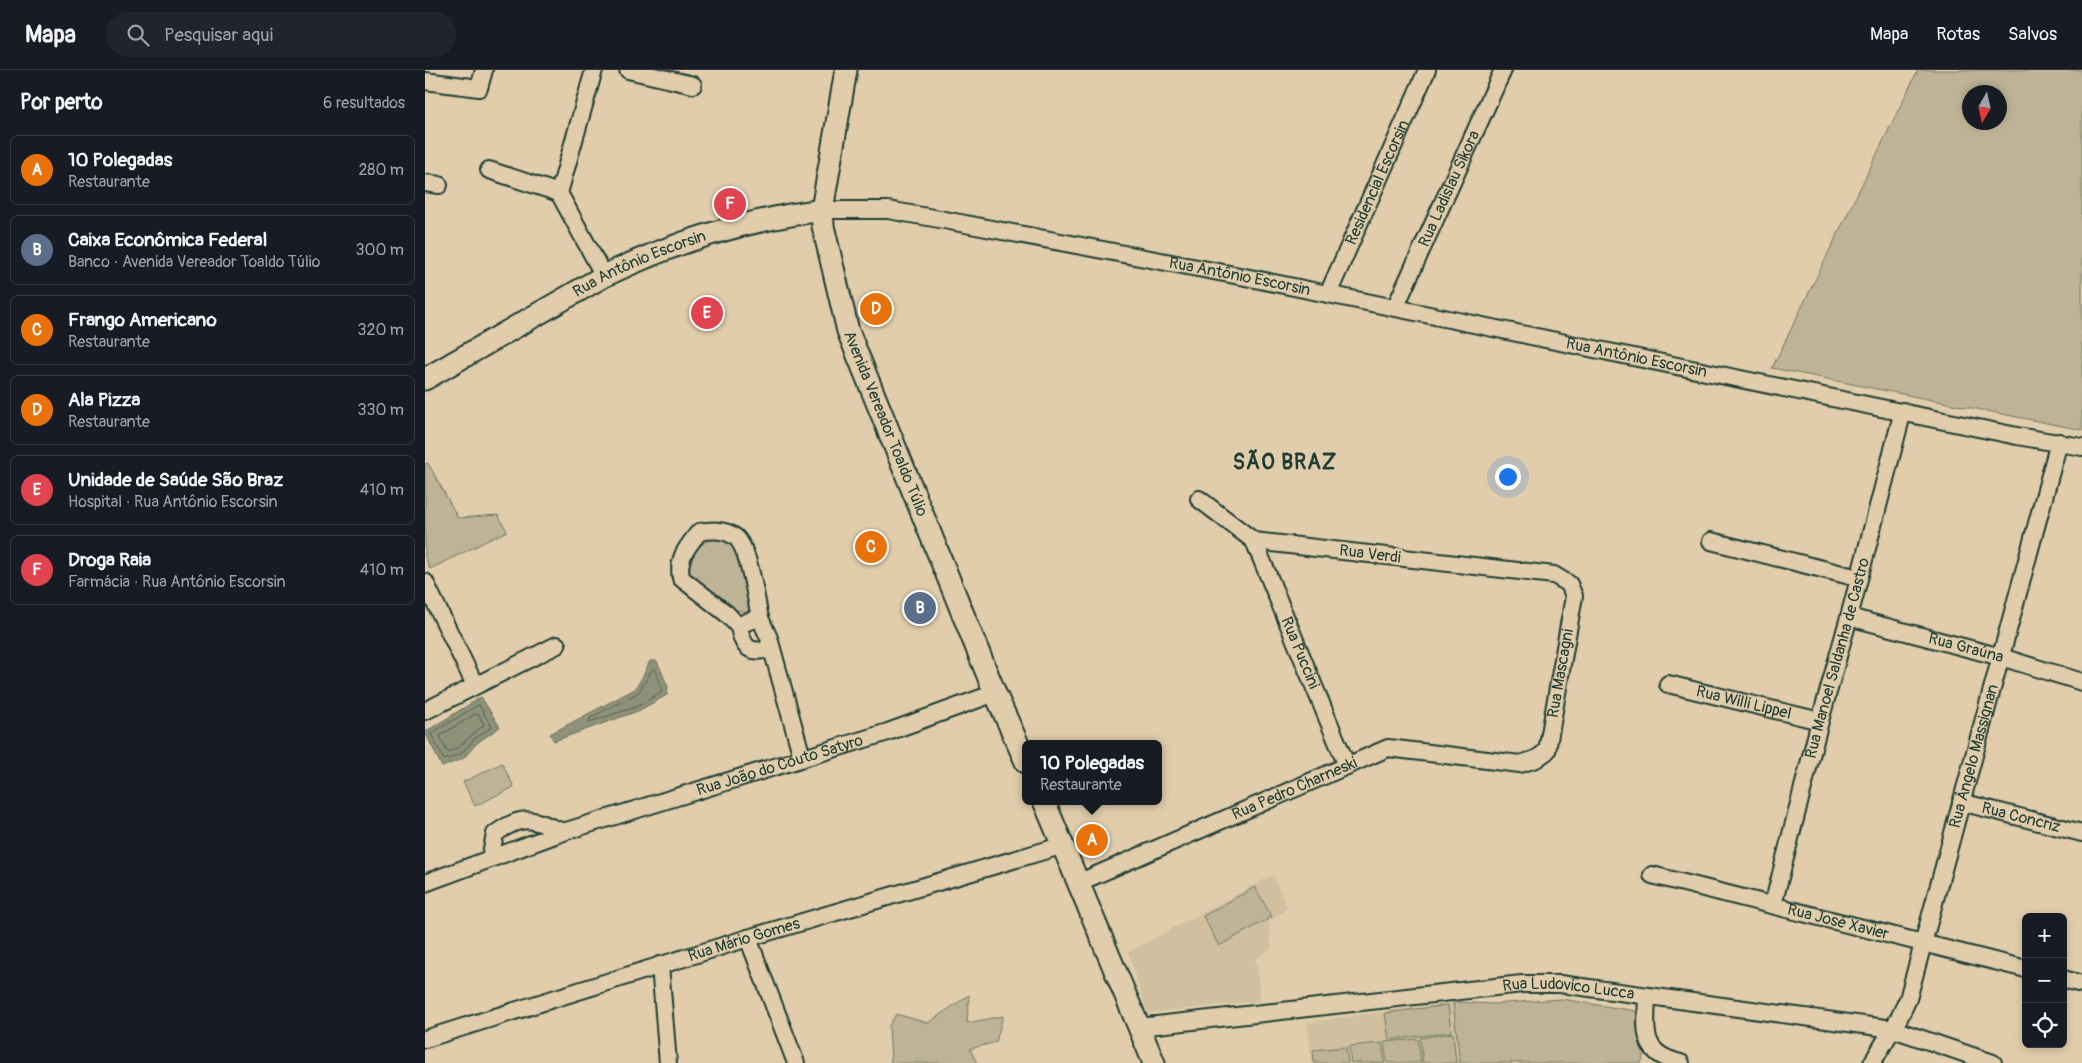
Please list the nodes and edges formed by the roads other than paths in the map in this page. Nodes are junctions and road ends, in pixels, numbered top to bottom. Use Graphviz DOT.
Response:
graph roads {
  1 [pos="485,70"];
  2 [pos="594,70"];
  3 [pos="628,70"];
  4 [pos="846,70"];
  5 [pos="1427,70"];
  6 [pos="1503,70"];
  7 [pos="425,81"];
  8 [pos="693,85"];
  9 [pos="489,170"];
  10 [pos="559,192"];
  11 [pos="822,210"];
  12 [pos="604,276"];
  13 [pos="1328,294"];
  14 [pos="1395,308"];
  15 [pos="425,379"];
  16 [pos="1903,411"];
  17 [pos="2059,442"];
  18 [pos="2082,447"];
  19 [pos="1199,500"];
  20 [pos="1254,541"];
  21 [pos="1711,541"];
  22 [pos="1554,575"];
  23 [pos="1858,578"];
  24 [pos="425,582"];
  25 [pos="760,618"];
  26 [pos="1849,618"];
  27 [pos="739,627"];
  28 [pos="557,645"];
  29 [pos="772,649"];
  30 [pos="2001,657"];
  31 [pos="2082,682"];
  32 [pos="1668,684"];
  33 [pos="475,685"];
  34 [pos="995,694"];
  35 [pos="425,711"];
  36 [pos="1820,721"];
  37 [pos="1022,753"];
  38 [pos="802,757"];
  39 [pos="1520,764"];
  40 [pos="1347,766"];
  41 [pos="1961,802"];
  42 [pos="1045,805"];
  43 [pos="563,832"];
  44 [pos="2082,833"];
  45 [pos="1064,846"];
  46 [pos="490,859"];
  47 [pos="1652,875"];
  48 [pos="1079,882"];
  49 [pos="425,883"];
  50 [pos="1773,905"];
  51 [pos="748,938"];
  52 [pos="1923,942"];
  53 [pos="660,965"];
  54 [pos="2022,969"];
  55 [pos="2067,980"];
  56 [pos="2082,984"];
  57 [pos="1647,996"];
  58 [pos="1139,1027"];
  59 [pos="1893,1029"];
  60 [pos="425,1039"];
  61 [pos="667,1063"];
  62 [pos="796,1063"];
  63 [pos="1154,1063"];
  64 [pos="1681,1063"];
  65 [pos="1872,1063"];
  66 [pos="1993,1063"];
  1 -- 7 [label="street"];
  2 -- 10 [label="street"];
  3 -- 8 [label="street"];
  4 -- 11 [label="main road, Avenida Vereador Toaldo Túlio"];
  5 -- 13 [label="street, Residencial Escorsin"];
  6 -- 14 [label="street, Rua Ladislau Sikora"];
  9 -- 10 [label="street"];
  10 -- 12 [label="street"];
  11 -- 12 [label="main road, Rua Antônio Escorsin"];
  11 -- 13 [label="street, Rua Antônio Escorsin"];
  11 -- 34 [label="main road, Avenida Vereador Toaldo Túlio"];
  12 -- 15 [label="main road, Rua Antônio Escorsin"];
  13 -- 14 [label="street, Rua Antônio Escorsin"];
  14 -- 16 [label="street, Rua Antônio Escorsin"];
  16 -- 17 [label="street, Rua Antônio Escorsin"];
  16 -- 23 [label="street, Rua Manoel Saldanha de Castro"];
  17 -- 18 [label="street, Rua Antônio Escorsin"];
  17 -- 30 [label="street, Rua Ângelo Massignan"];
  19 -- 20 [label="street"];
  20 -- 22 [label="street, Rua Verdi"];
  20 -- 40 [label="street, Rua Puccini"];
  21 -- 23 [label="street"];
  22 -- 39 [label="street, Rua Mascagni"];
  23 -- 26 [label="street, Rua Manoel Saldanha de Castro"];
  24 -- 33 [label="street"];
  25 -- 27 [label="street"];
  25 -- 27 [label="street"];
  25 -- 29 [label="street"];
  26 -- 30 [label="street, Rua Graúna"];
  26 -- 36 [label="street, Rua Manoel Saldanha de Castro"];
  27 -- 29 [label="street"];
  28 -- 33 [label="street"];
  29 -- 38 [label="street"];
  30 -- 31 [label="street, Rua Graúna"];
  30 -- 41 [label="street, Rua Ângelo Massignan"];
  32 -- 36 [label="street, Rua Willi Lippel"];
  33 -- 35 [label="street"];
  34 -- 37 [label="main road, Avenida Vereador Toaldo Túlio"];
  34 -- 38 [label="street, Rua João do Couto Satyro"];
  36 -- 50 [label="street, Rua Manoel Saldanha de Castro"];
  38 -- 43 [label="street, Rua João do Couto Satyro"];
  39 -- 40 [label="street, Rua Pedro Charneski"];
  40 -- 48 [label="street, Rua Pedro Charneski"];
  41 -- 44 [label="street, Rua Concriz"];
  41 -- 52 [label="street, Rua Ângelo Massignan"];
  42 -- 45 [label="main road"];
  43 -- 46 [label="street, Rua João do Couto Satyro"];
  43 -- 46 [label="street"];
  45 -- 48 [label="main road"];
  45 -- 51 [label="street, Rua Mário Gomes"];
  46 -- 49 [label="street, Rua João do Couto Satyro"];
  47 -- 50 [label="street, Rua José Xavier"];
  48 -- 58 [label="main road"];
  50 -- 52 [label="street, Rua José Xavier"];
  51 -- 53 [label="street, Rua Mário Gomes"];
  51 -- 62 [label="street"];
  52 -- 54 [label="street, Rua José Xavier"];
  52 -- 59 [label="street, Rua Ângelo Massignan"];
  53 -- 60 [label="street, Rua Mário Gomes"];
  53 -- 61 [label="street"];
  55 -- 56 [label="street"];
  57 -- 58 [label="street, Rua Ludovico Lucca"];
  57 -- 59 [label="street, Rua Ludovico Lucca"];
  57 -- 64 [label="street"];
  58 -- 63 [label="main road"];
  59 -- 65 [label="street, Rua Ângelo Massignan"];
  59 -- 66 [label="street, Rua Ludovico Lucca"];
}
